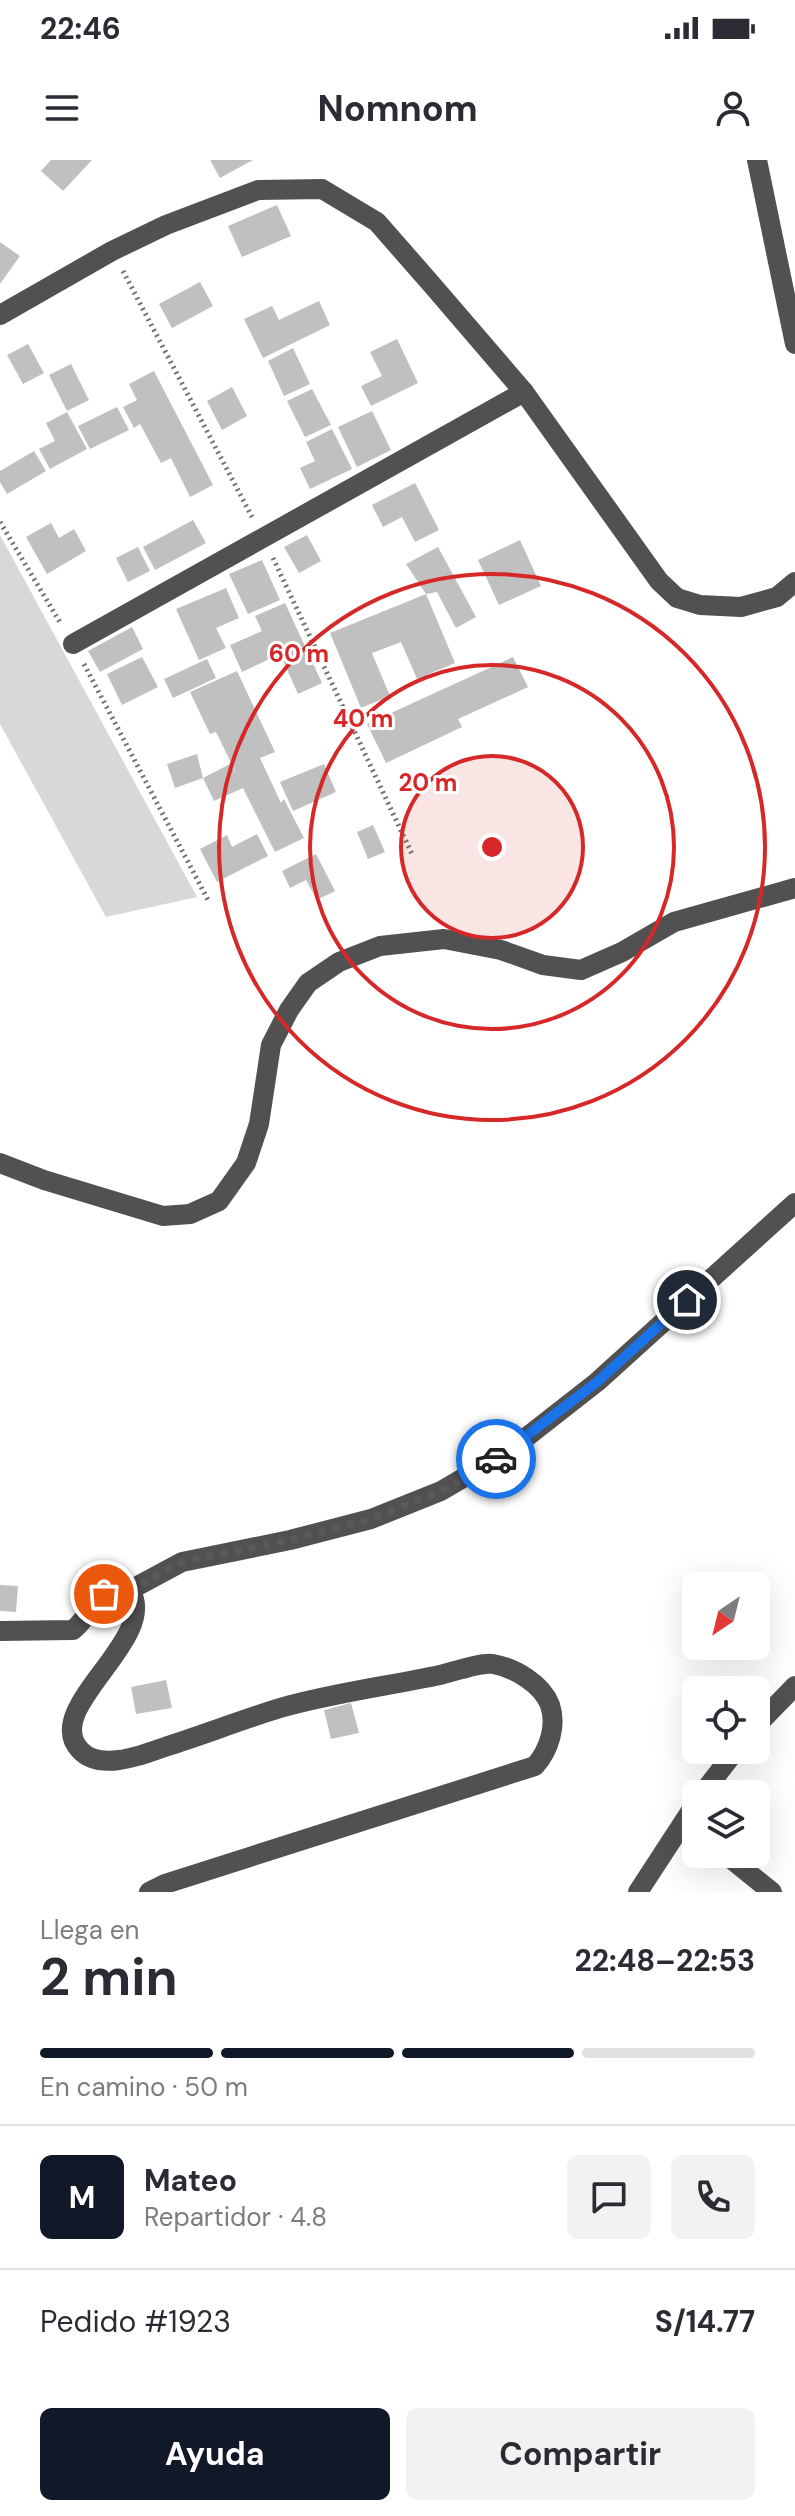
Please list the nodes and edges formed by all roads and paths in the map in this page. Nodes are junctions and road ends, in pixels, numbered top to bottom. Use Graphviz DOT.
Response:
graph roads {
  1 [pos="757,160"];
  2 [pos="112,251"];
  3 [pos="0,315"];
  4 [pos="795,344"];
  5 [pos="524,392"];
  6 [pos="0,522"];
  7 [pos="264,540"];
  8 [pos="795,582"];
  9 [pos="73,644"];
  10 [pos="412,854"];
  11 [pos="795,888"];
  12 [pos="208,900"];
  13 [pos="0,1163"];
  14 [pos="795,1203"];
  15 [pos="130,1590"];
  16 [pos="0,1631"];
  17 [pos="795,1686"];
  18 [pos="770,1712"];
  19 [pos="725,1764"];
  20 [pos="713,1780"];
  21 [pos="682,1836"];
  22 [pos="742,1868"];
  23 [pos="149,1892"];
  24 [pos="638,1892"];
  25 [pos="772,1892"];
  1 -- 4 [label="street"];
  2 -- 3 [label="street"];
  2 -- 5 [label="street"];
  2 -- 7 [label="path"];
  5 -- 7 [label="street"];
  5 -- 8 [label="street"];
  6 -- 9 [label="path"];
  7 -- 9 [label="street"];
  7 -- 10 [label="path"];
  9 -- 12 [label="path"];
  11 -- 13 [label="street"];
  14 -- 15 [label="street"];
  15 -- 16 [label="street"];
  15 -- 23 [label="street"];
  17 -- 18 [label="street"];
  19 -- 20 [label="street"];
  21 -- 24 [label="street"];
  22 -- 25 [label="street"];
}
